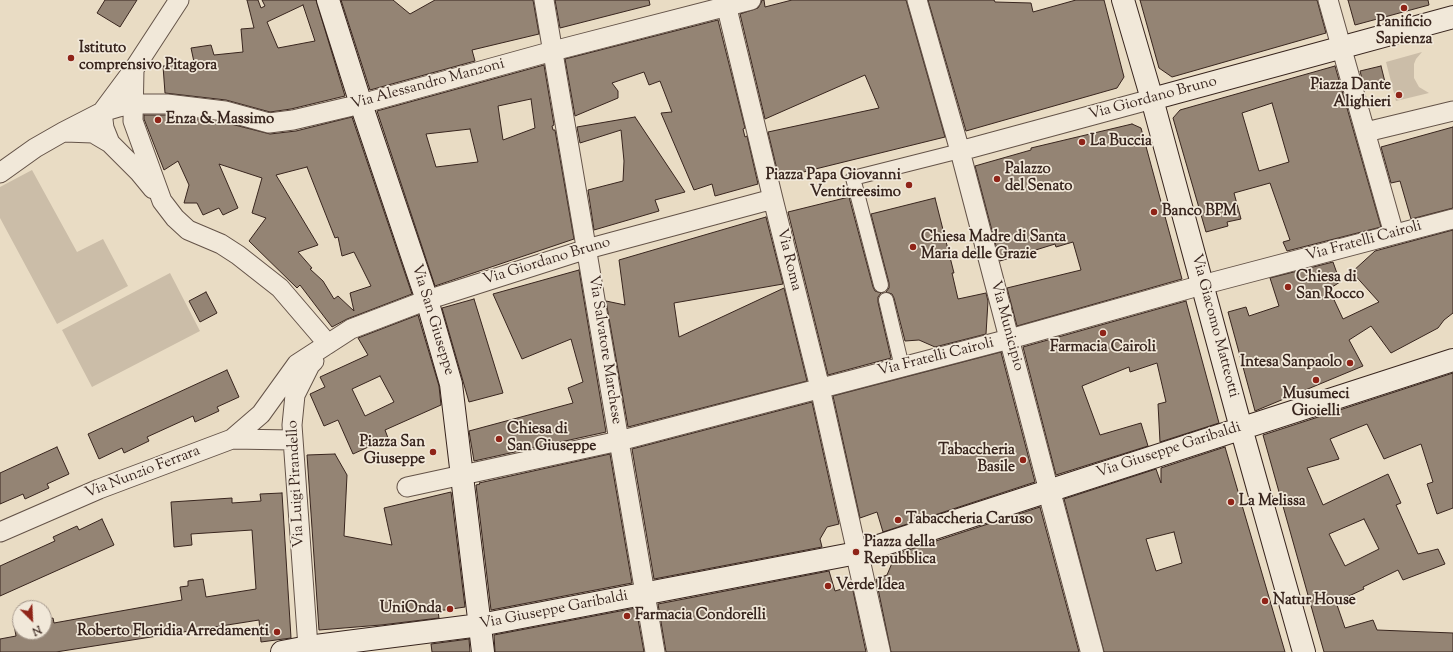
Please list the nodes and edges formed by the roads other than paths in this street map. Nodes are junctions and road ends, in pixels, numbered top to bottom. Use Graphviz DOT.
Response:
graph roads {
  1 [pos="179,0"];
  2 [pos="328,0"];
  3 [pos="544,0"];
  4 [pos="751,0"];
  5 [pos="917,0"];
  6 [pos="1123,0"];
  7 [pos="1328,0"];
  8 [pos="726,3"];
  9 [pos="1453,17"];
  10 [pos="1342,47"];
  11 [pos="553,50"];
  12 [pos="134,68"];
  13 [pos="1152,99"];
  14 [pos="134,104"];
  15 [pos="360,104"];
  16 [pos="1453,111"];
  17 [pos="102,112"];
  18 [pos="63,132"];
  19 [pos="1368,141"];
  20 [pos="110,143"];
  21 [pos="35,148"];
  22 [pos="960,151"];
  23 [pos="0,158"];
  24 [pos="0,173"];
  25 [pos="773,199"];
  26 [pos="162,201"];
  27 [pos="1453,219"];
  28 [pos="1394,234"];
  29 [pos="587,249"];
  30 [pos="881,285"];
  31 [pos="1202,285"];
  32 [pos="427,300"];
  33 [pos="886,300"];
  34 [pos="1010,339"];
  35 [pos="328,344"];
  36 [pos="1453,360"];
  37 [pos="902,367"];
  38 [pos="820,388"];
  39 [pos="1241,428"];
  40 [pos="232,439"];
  41 [pos="292,440"];
  42 [pos="619,441"];
  43 [pos="462,476"];
  44 [pos="407,487"];
  45 [pos="1049,490"];
  46 [pos="0,532"];
  47 [pos="858,553"];
  48 [pos="644,594"];
  49 [pos="480,625"];
  50 [pos="308,647"];
  51 [pos="282,652"];
  52 [pos="483,652"];
  53 [pos="655,652"];
  54 [pos="879,652"];
  55 [pos="1092,652"];
  56 [pos="1304,652"];
  1 -- 12 [label="street"];
  2 -- 15 [label="main road, Via San Giuseppe"];
  3 -- 11 [label="street, Via Salvatore Marchese"];
  4 -- 8 [label="street, Via Alessandro Manzoni"];
  5 -- 22 [label="street, Via Municipio"];
  6 -- 13 [label="main road, Via Giacomo Matteotti"];
  7 -- 10 [label="street"];
  8 -- 11 [label="street, Via Alessandro Manzoni"];
  8 -- 25 [label="street, Via Roma"];
  9 -- 10 [label="main road, Via Giordano Bruno"];
  10 -- 13 [label="main road, Via Giordano Bruno"];
  10 -- 19 [label="street"];
  11 -- 15 [label="street, Via Alessandro Manzoni"];
  11 -- 29 [label="street, Via Salvatore Marchese"];
  12 -- 14 [label="street"];
  12 -- 17 [label="street"];
  13 -- 22 [label="street, Via Giordano Bruno"];
  13 -- 31 [label="main road, Via Giacomo Matteotti"];
  14 -- 15 [label="street, Via Alessandro Manzoni"];
  14 -- 17 [label="street, Via Alessandro Manzoni"];
  14 -- 26 [label="street"];
  15 -- 32 [label="main road, Via San Giuseppe"];
  16 -- 19 [label="street"];
  17 -- 18 [label="street"];
  17 -- 20 [label="street"];
  18 -- 20 [label="street"];
  18 -- 21 [label="street"];
  19 -- 28 [label="street"];
  20 -- 26 [label="street"];
  21 -- 23 [label="street"];
  21 -- 24 [label="street"];
  22 -- 30 [label="street, Via Giordano Bruno"];
  22 -- 34 [label="street, Via Municipio"];
  25 -- 29 [label="street, Via Giordano Bruno"];
  25 -- 38 [label="street, Via Roma"];
  26 -- 35 [label="street"];
  27 -- 28 [label="street, Via Fratelli Cairoli"];
  28 -- 31 [label="street, Via Fratelli Cairoli"];
  29 -- 32 [label="street, Via Giordano Bruno"];
  29 -- 42 [label="street, Via Salvatore Marchese"];
  31 -- 34 [label="street, Via Fratelli Cairoli"];
  31 -- 39 [label="main road, Via Giacomo Matteotti"];
  32 -- 35 [label="street, Via Giordano Bruno"];
  32 -- 43 [label="main road, Via San Giuseppe"];
  33 -- 37 [label="street"];
  34 -- 37 [label="street, Via Fratelli Cairoli"];
  34 -- 45 [label="street, Via Municipio"];
  35 -- 40 [label="street, Via Giordano Bruno"];
  35 -- 41 [label="street, Via Luigi Pirandello"];
  36 -- 39 [label="main road, Via Giuseppe Garibaldi"];
  37 -- 38 [label="street, Via Fratelli Cairoli"];
  38 -- 42 [label="street, Via Fratelli Cairoli"];
  38 -- 47 [label="street, Via Roma"];
  39 -- 45 [label="main road, Via Giuseppe Garibaldi"];
  39 -- 56 [label="main road, Via Giacomo Matteotti"];
  40 -- 41 [label="street, Via Nunzio Ferrara"];
  40 -- 46 [label="street, Via Nunzio Ferrara"];
  41 -- 50 [label="street, Via Luigi Pirandello"];
  42 -- 43 [label="street, Via Fratelli Cairoli"];
  42 -- 48 [label="street, Via Salvatore Marchese"];
  43 -- 44 [label="street, Via Fratelli Cairoli"];
  43 -- 49 [label="main road, Via San Giuseppe"];
  45 -- 47 [label="main road, Via Giuseppe Garibaldi"];
  45 -- 55 [label="main road, Via Municipio"];
  47 -- 48 [label="main road, Via Giuseppe Garibaldi"];
  47 -- 54 [label="main road"];
  48 -- 49 [label="main road, Via Giuseppe Garibaldi"];
  48 -- 53 [label="street, Via Salvatore Marchese"];
  49 -- 50 [label="main road, Via Giuseppe Garibaldi"];
  49 -- 52 [label="main road, Via San Giuseppe"];
  50 -- 51 [label="main road, Via Giuseppe Garibaldi"];
}
